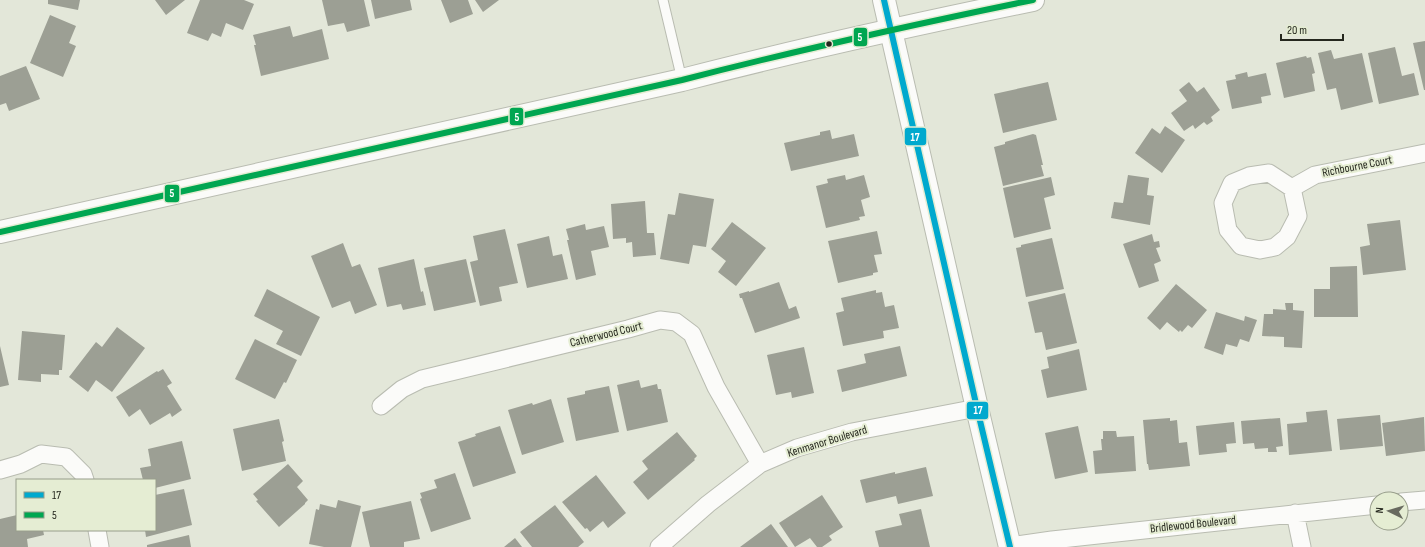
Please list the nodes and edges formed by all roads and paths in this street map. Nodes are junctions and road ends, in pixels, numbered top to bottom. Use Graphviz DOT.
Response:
graph roads {
  1 [pos="663,0"];
  2 [pos="884,0"];
  3 [pos="1033,0"];
  4 [pos="891,31"];
  5 [pos="682,80"];
  6 [pos="1425,153"];
  7 [pos="1292,188"];
  8 [pos="0,232"];
  9 [pos="381,406"];
  10 [pos="977,408"];
  11 [pos="760,464"];
  12 [pos="0,470"];
  13 [pos="85,479"];
  14 [pos="1425,500"];
  15 [pos="1409,501"];
  16 [pos="1369,506"];
  17 [pos="1295,513"];
  18 [pos="97,531"];
  19 [pos="100,547"];
  20 [pos="659,547"];
  21 [pos="1010,547"];
  22 [pos="1302,547"];
  1 -- 5 [label="lane"];
  2 -- 4 [label="main road"];
  3 -- 4 [label="main road"];
  4 -- 5 [label="main road"];
  4 -- 10 [label="main road"];
  5 -- 8 [label="main road"];
  6 -- 7 [label="street, Richbourne Court"];
  7 -- 7 [label="street"];
  9 -- 11 [label="street, Catherwood Court"];
  10 -- 11 [label="street, Kenmanor Boulevard"];
  10 -- 21 [label="main road"];
  11 -- 20 [label="street, Kenmanor Boulevard"];
  12 -- 13 [label="street"];
  14 -- 15 [label="street"];
  16 -- 17 [label="street, Bridlewood Boulevard"];
  17 -- 21 [label="street, Bridlewood Boulevard"];
  17 -- 22 [label="street"];
  18 -- 19 [label="street"];
}
